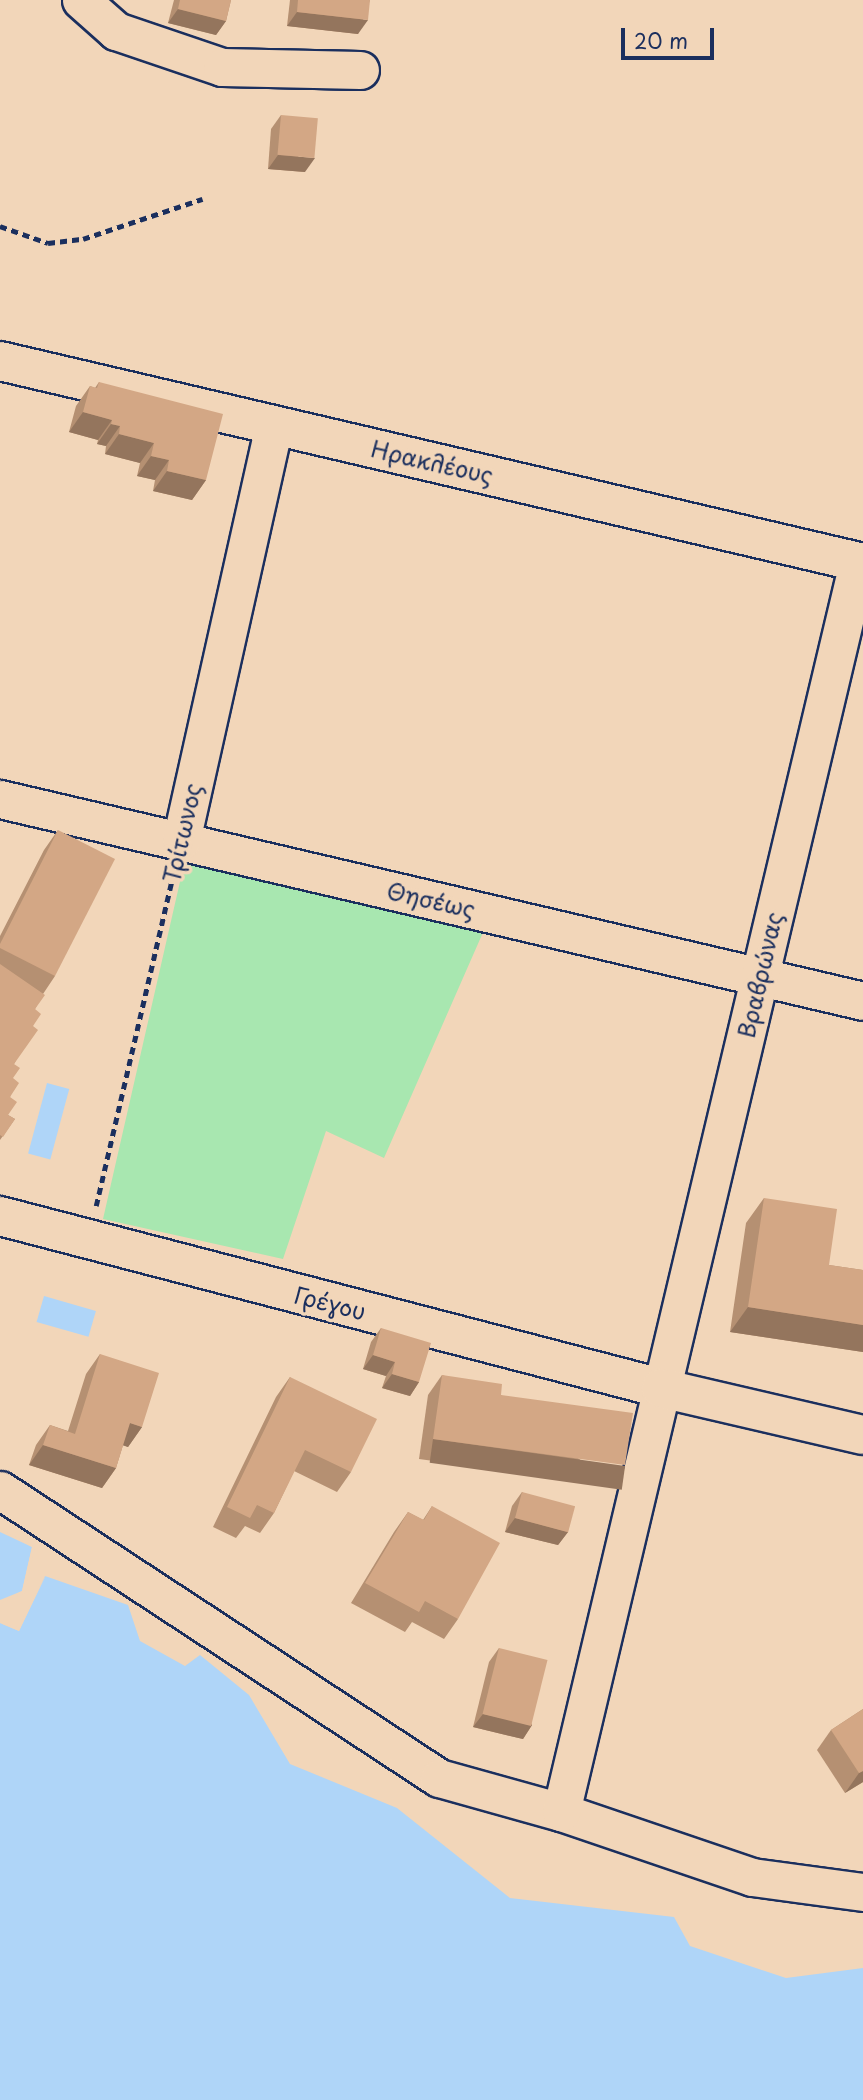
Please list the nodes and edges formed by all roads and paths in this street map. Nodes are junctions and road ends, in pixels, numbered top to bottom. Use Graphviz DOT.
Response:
graph roads {
  1 [pos="81,0"];
  2 [pos="360,70"];
  3 [pos="202,199"];
  4 [pos="0,226"];
  5 [pos="0,360"];
  6 [pos="274,425"];
  7 [pos="861,557"];
  8 [pos="0,799"];
  9 [pos="181,841"];
  10 [pos="759,978"];
  11 [pos="863,1001"];
  12 [pos="0,1216"];
  13 [pos="88,1241"];
  14 [pos="661,1388"];
  15 [pos="863,1435"];
  16 [pos="0,1490"];
  17 [pos="561,1812"];
  18 [pos="863,1892"];
  1 -- 2 [label="street"];
  3 -- 4 [label="path"];
  5 -- 6 [label="main road, Ηρακλέους"];
  6 -- 7 [label="main road, Ηρακλέους"];
  6 -- 9 [label="street, Τρίτωνος"];
  7 -- 10 [label="street, Βραβρώνας"];
  8 -- 9 [label="street, Θησέως"];
  9 -- 10 [label="street, Θησέως"];
  9 -- 13 [label="path, Τρίτωνος"];
  10 -- 11 [label="street, Θησέως"];
  10 -- 14 [label="street, Βραβρώνας"];
  12 -- 13 [label="main road, Γρέγου"];
  13 -- 14 [label="main road, Γρέγου"];
  14 -- 15 [label="main road, Γρέγου"];
  14 -- 17 [label="street, Βραβρώνας"];
  16 -- 17 [label="street"];
  17 -- 18 [label="street"];
}
